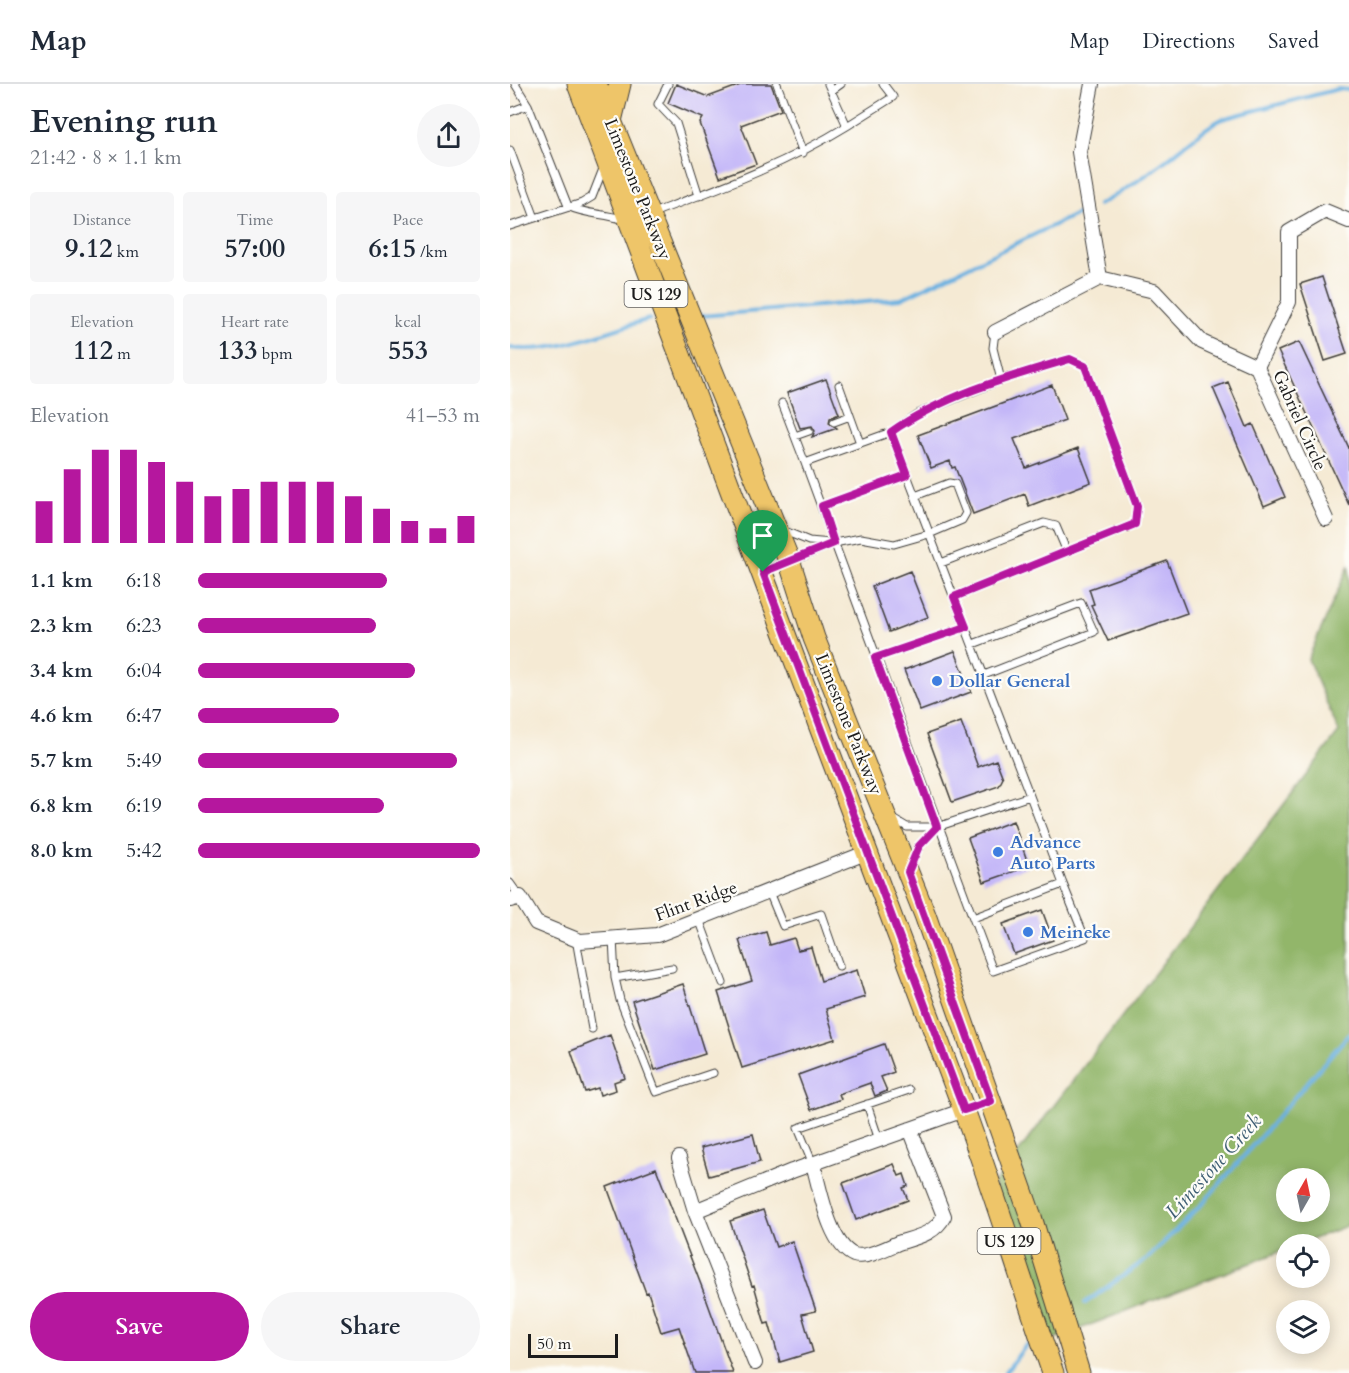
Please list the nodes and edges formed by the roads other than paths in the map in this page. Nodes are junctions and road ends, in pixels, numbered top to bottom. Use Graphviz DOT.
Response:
graph roads {
  1 [pos="514,84"];
  2 [pos="578,84"];
  3 [pos="596,84"];
  4 [pos="620,84"];
  5 [pos="668,84"];
  6 [pos="777,84"];
  7 [pos="840,84"];
  8 [pos="883,84"];
  9 [pos="1092,84"];
  10 [pos="829,87"];
  11 [pos="528,105"];
  12 [pos="510,112"];
  13 [pos="611,122"];
  14 [pos="847,126"];
  15 [pos="510,150"];
  16 [pos="803,153"];
  17 [pos="606,161"];
  18 [pos="699,196"];
  19 [pos="568,206"];
  20 [pos="535,218"];
  21 [pos="638,218"];
  22 [pos="1349,221"];
  23 [pos="510,226"];
  24 [pos="1100,278"];
  25 [pos="995,332"];
  26 [pos="1257,367"];
  27 [pos="1001,380"];
  28 [pos="839,385"];
  29 [pos="782,403"];
  30 [pos="850,416"];
  31 [pos="834,422"];
  32 [pos="809,431"];
  33 [pos="891,432"];
  34 [pos="795,436"];
  35 [pos="860,443"];
  36 [pos="805,463"];
  37 [pos="907,475"];
  38 [pos="915,496"];
  39 [pos="822,506"];
  40 [pos="1326,519"];
  41 [pos="773,522"];
  42 [pos="929,534"];
  43 [pos="834,543"];
  44 [pos="1067,552"];
  45 [pos="790,562"];
  46 [pos="941,563"];
  47 [pos="763,572"];
  48 [pos="954,597"];
  49 [pos="966,627"];
  50 [pos="973,644"];
  51 [pos="875,658"];
  52 [pos="984,675"];
  53 [pos="1030,796"];
  54 [pos="884,813"];
  55 [pos="937,827"];
  56 [pos="868,852"];
  57 [pos="908,872"];
  58 [pos="510,883"];
  59 [pos="1063,884"];
  60 [pos="769,892"];
  61 [pos="515,898"];
  62 [pos="973,918"];
  63 [pos="699,919"];
  64 [pos="576,939"];
  65 [pos="613,939"];
  66 [pos="839,966"];
  67 [pos="672,968"];
  68 [pos="615,978"];
  69 [pos="723,983"];
  70 [pos="592,1029"];
  71 [pos="713,1072"];
  72 [pos="909,1090"];
  73 [pos="991,1101"];
  74 [pos="867,1104"];
  75 [pos="964,1110"];
  76 [pos="910,1129"];
  77 [pos="879,1140"];
  78 [pos="680,1158"];
  79 [pos="813,1164"];
  80 [pos="695,1211"];
  81 [pos="755,1364"];
  82 [pos="1053,1373"];
  83 [pos="1079,1373"];
  1 -- 11 [label="lane"];
  2 -- 17 [label="main road, Limestone Parkway / US 129"];
  3 -- 13 [label="main road, Limestone Parkway / US 129"];
  4 -- 13 [label="main road"];
  5 -- 18 [label="lane"];
  6 -- 16 [label="lane"];
  7 -- 10 [label="lane"];
  8 -- 14 [label="lane"];
  9 -- 24 [label="street"];
  10 -- 14 [label="lane"];
  11 -- 12 [label="lane"];
  11 -- 19 [label="lane"];
  13 -- 21 [label="main road, Limestone Parkway / US 129"];
  14 -- 16 [label="lane"];
  15 -- 20 [label="lane"];
  16 -- 18 [label="lane"];
  17 -- 19 [label="lane"];
  17 -- 21 [label="main road, Limestone Parkway / US 129"];
  18 -- 21 [label="lane"];
  19 -- 20 [label="lane"];
  19 -- 21 [label="lane"];
  20 -- 23 [label="lane"];
  21 -- 41 [label="main road, Limestone Parkway / US 129"];
  21 -- 47 [label="main road, Limestone Parkway / US 129"];
  22 -- 26 [label="street, Gabriel Circle"];
  24 -- 25 [label="street"];
  24 -- 26 [label="street, Gabriel Circle"];
  25 -- 27 [label="lane"];
  26 -- 40 [label="street, Gabriel Circle"];
  27 -- 33 [label="lane"];
  27 -- 44 [label="lane"];
  28 -- 30 [label="lane"];
  29 -- 34 [label="lane"];
  30 -- 31 [label="lane"];
  30 -- 35 [label="lane"];
  32 -- 34 [label="lane"];
  33 -- 35 [label="lane"];
  33 -- 37 [label="lane"];
  34 -- 36 [label="lane"];
  35 -- 36 [label="lane"];
  36 -- 39 [label="lane"];
  37 -- 38 [label="lane"];
  37 -- 39 [label="lane"];
  38 -- 42 [label="lane"];
  38 -- 42 [label="lane"];
  39 -- 43 [label="lane"];
  41 -- 43 [label="lane"];
  41 -- 45 [label="main road, Limestone Parkway / US 129"];
  42 -- 43 [label="lane"];
  42 -- 46 [label="lane"];
  43 -- 45 [label="lane"];
  43 -- 51 [label="lane"];
  44 -- 46 [label="lane"];
  44 -- 48 [label="lane"];
  45 -- 47 [label="main road"];
  45 -- 54 [label="main road, Limestone Parkway / US 129"];
  46 -- 48 [label="lane"];
  47 -- 56 [label="main road, Limestone Parkway / US 129"];
  48 -- 49 [label="lane"];
  49 -- 50 [label="lane"];
  49 -- 51 [label="lane"];
  50 -- 52 [label="lane"];
  50 -- 52 [label="lane"];
  51 -- 55 [label="lane"];
  52 -- 53 [label="lane"];
  53 -- 55 [label="lane"];
  53 -- 59 [label="lane"];
  54 -- 55 [label="lane"];
  54 -- 57 [label="main road, Limestone Parkway / US 129"];
  55 -- 57 [label="lane"];
  55 -- 62 [label="lane"];
  56 -- 60 [label="street, Flint Ridge"];
  56 -- 75 [label="main road, Limestone Parkway / US 129"];
  57 -- 73 [label="main road, Limestone Parkway / US 129"];
  58 -- 61 [label="lane"];
  59 -- 62 [label="lane"];
  59 -- 62 [label="lane"];
  60 -- 63 [label="street, Flint Ridge"];
  60 -- 66 [label="lane"];
  61 -- 64 [label="street, Flint Ridge"];
  63 -- 65 [label="street, Flint Ridge"];
  63 -- 69 [label="lane"];
  64 -- 65 [label="street, Flint Ridge"];
  64 -- 70 [label="lane"];
  65 -- 68 [label="lane"];
  67 -- 68 [label="lane"];
  68 -- 71 [label="lane"];
  72 -- 74 [label="lane"];
  73 -- 75 [label="main road"];
  73 -- 83 [label="main road, Limestone Parkway / US 129"];
  74 -- 77 [label="lane"];
  74 -- 79 [label="lane"];
  75 -- 76 [label="street"];
  75 -- 82 [label="main road, Limestone Parkway / US 129"];
  76 -- 77 [label="street"];
  76 -- 79 [label="street"];
  77 -- 79 [label="street"];
  78 -- 80 [label="street"];
  79 -- 80 [label="street"];
  80 -- 81 [label="street"];
}
